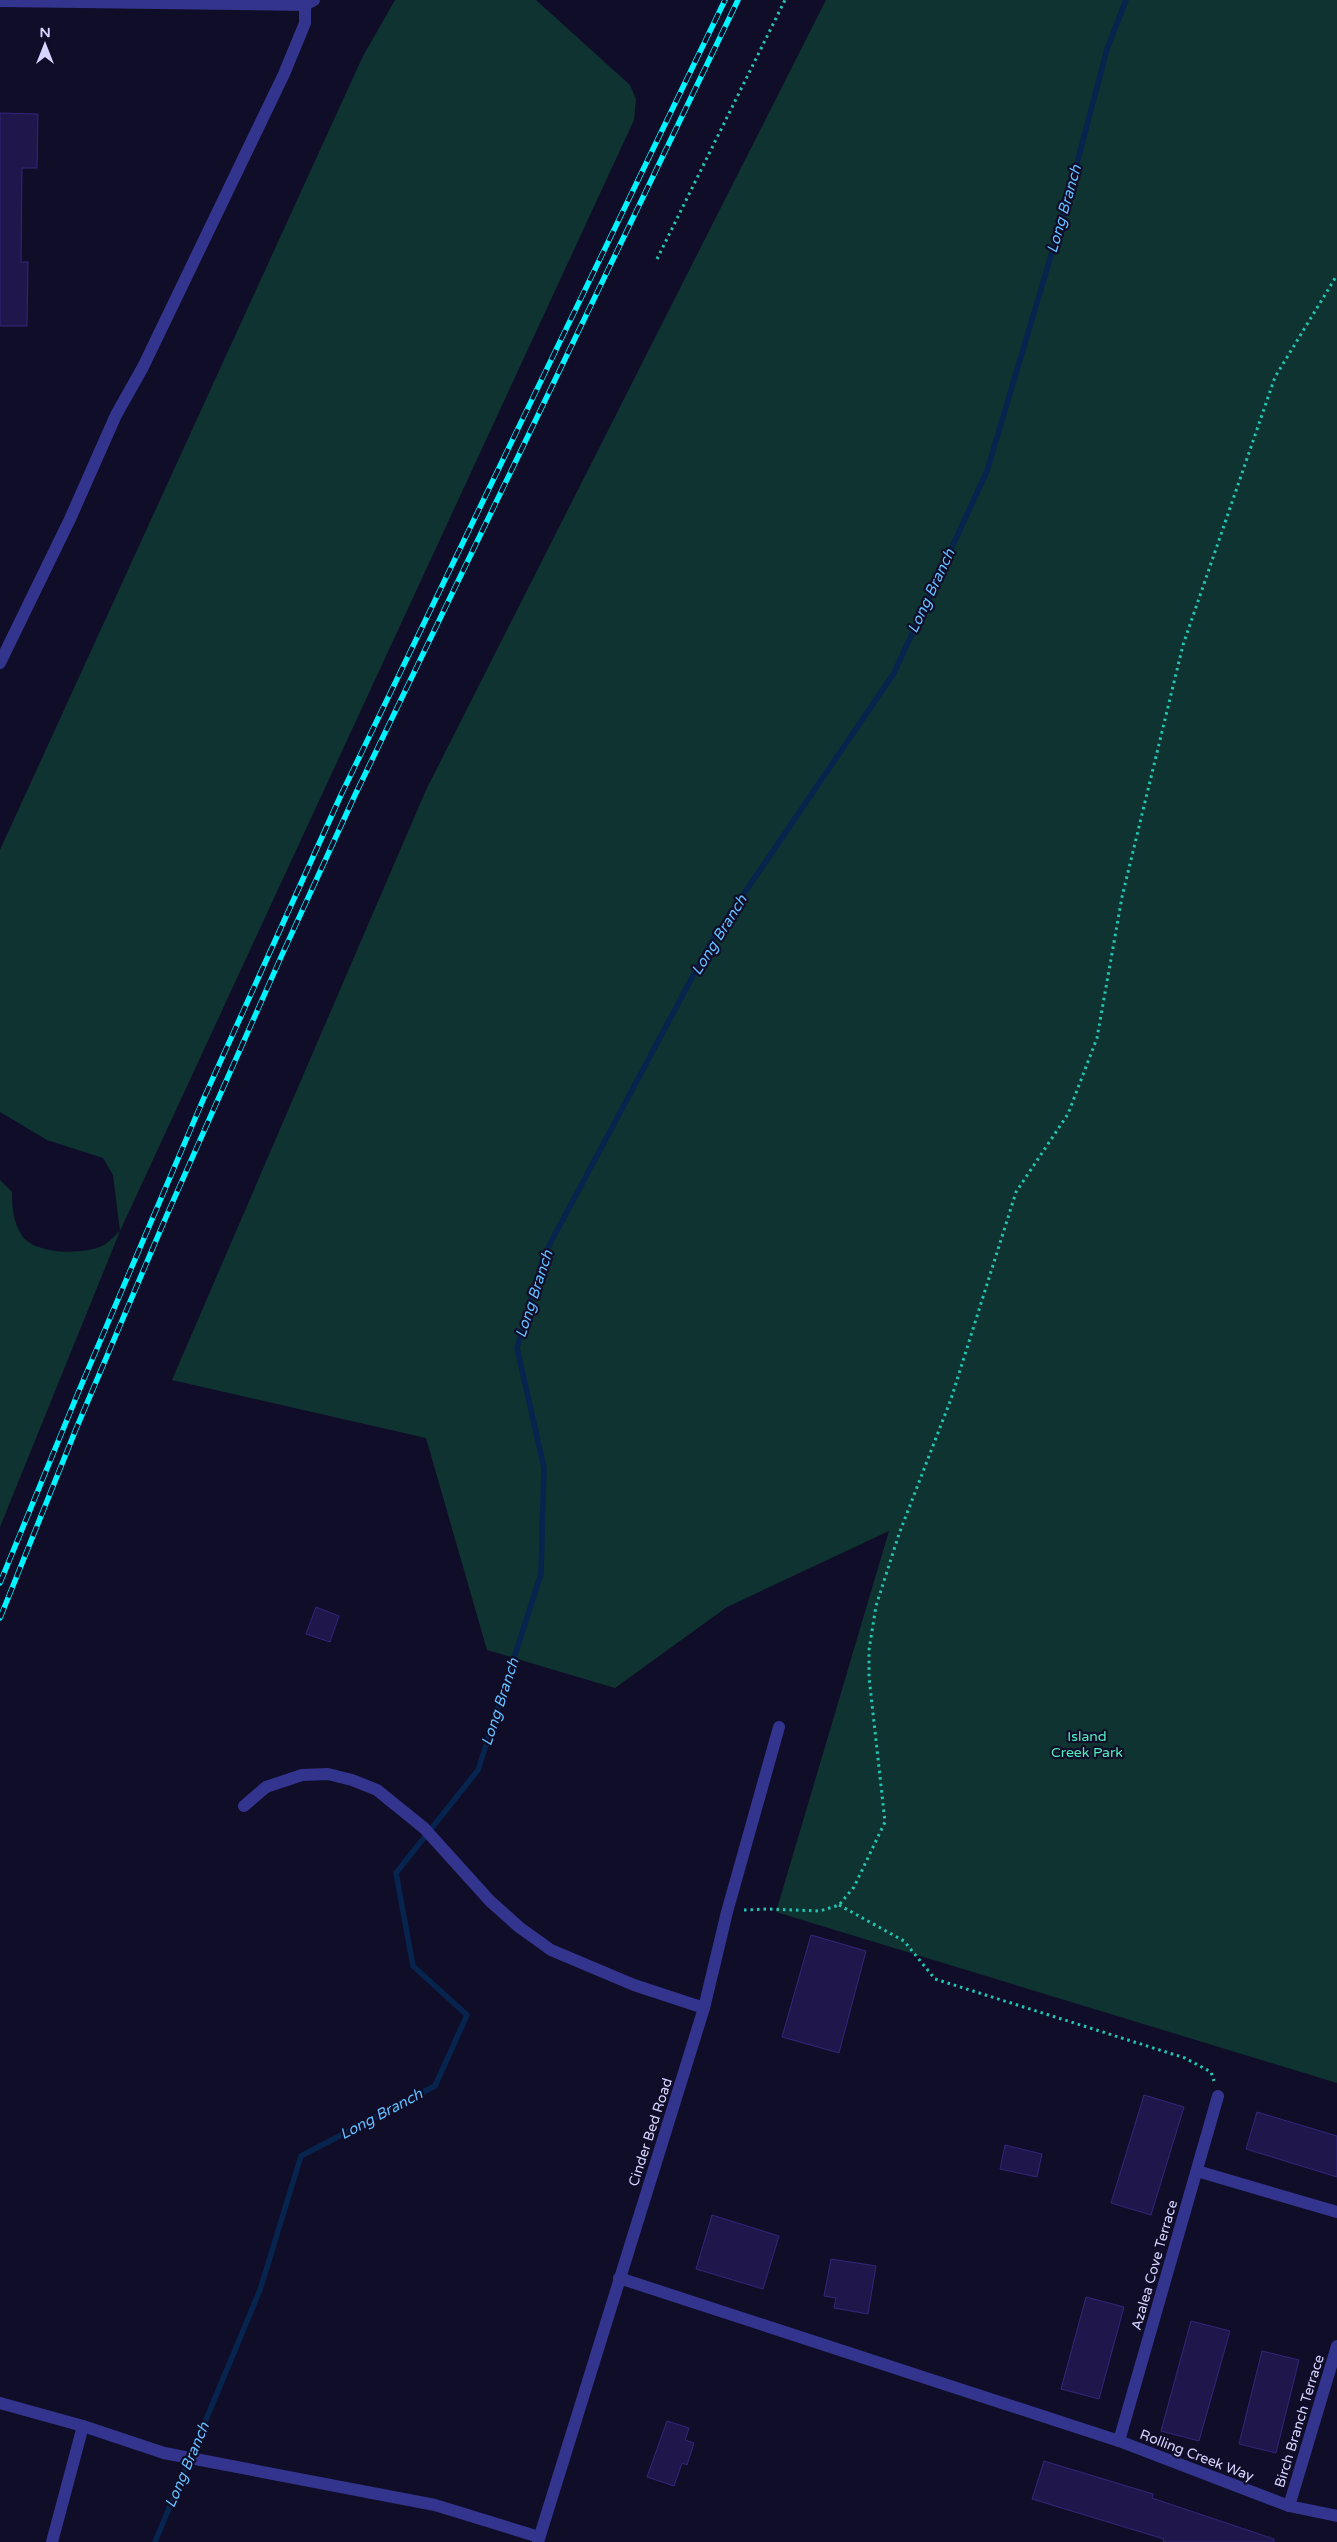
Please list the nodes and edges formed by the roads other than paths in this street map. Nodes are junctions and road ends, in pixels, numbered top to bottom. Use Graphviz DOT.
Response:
graph roads {
  1 [pos="0,1"];
  2 [pos="310,2"];
  3 [pos="0,663"];
  4 [pos="779,1727"];
  5 [pos="244,1806"];
  6 [pos="704,2008"];
  7 [pos="1218,2096"];
  8 [pos="1197,2171"];
  9 [pos="1337,2212"];
  10 [pos="619,2278"];
  11 [pos="1337,2346"];
  12 [pos="0,2403"];
  13 [pos="83,2426"];
  14 [pos="1120,2442"];
  15 [pos="1289,2506"];
  16 [pos="1337,2516"];
  17 [pos="539,2540"];
  18 [pos="52,2542"];
  1 -- 2 [label="street"];
  2 -- 3 [label="street"];
  4 -- 6 [label="street, Cinder Bed Road"];
  5 -- 6 [label="street"];
  6 -- 10 [label="street, Cinder Bed Road"];
  7 -- 8 [label="street, Azalea Cove Terrace"];
  8 -- 9 [label="street"];
  8 -- 14 [label="street, Azalea Cove Terrace"];
  10 -- 14 [label="street, Rolling Creek Way"];
  10 -- 17 [label="street, Cinder Bed Road"];
  11 -- 15 [label="street, Birch Branch Terrace"];
  12 -- 13 [label="street"];
  13 -- 17 [label="street"];
  13 -- 18 [label="street"];
  14 -- 15 [label="street, Rolling Creek Way"];
  15 -- 16 [label="street, Rolling Creek Way"];
}
